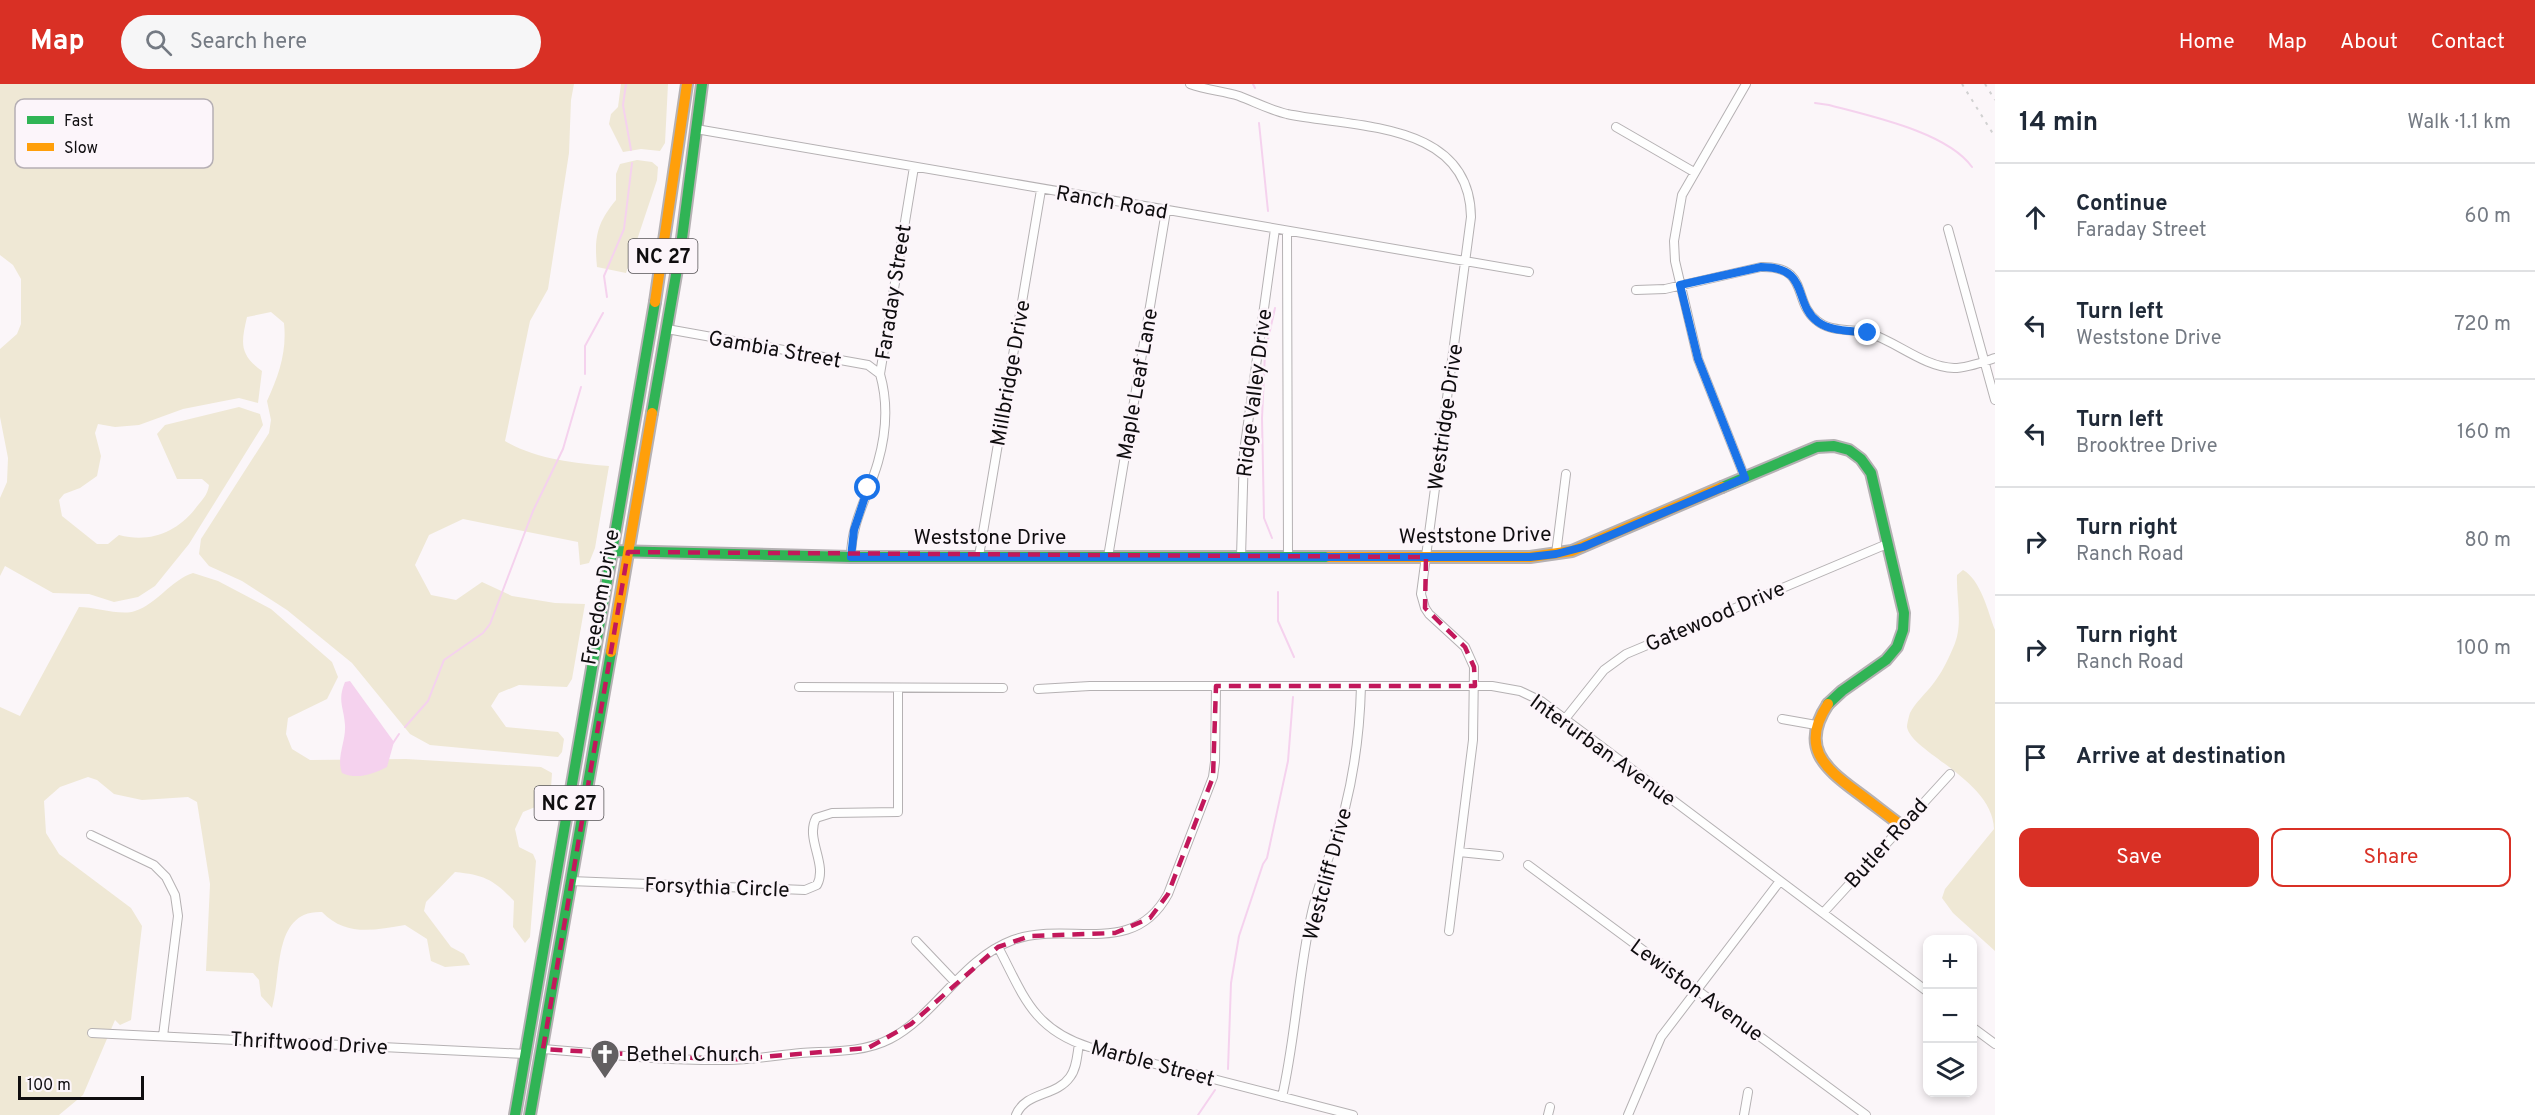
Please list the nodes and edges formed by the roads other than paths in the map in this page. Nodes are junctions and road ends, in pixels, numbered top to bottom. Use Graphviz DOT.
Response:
graph roads {
  1 [pos="687,84"];
  2 [pos="702,84"];
  3 [pos="1190,84"];
  4 [pos="1746,84"];
  5 [pos="1616,127"];
  6 [pos="696,129"];
  7 [pos="914,167"];
  8 [pos="1694,172"];
  9 [pos="1041,190"];
  10 [pos="1166,211"];
  11 [pos="1948,229"];
  12 [pos="1275,230"];
  13 [pos="1287,232"];
  14 [pos="1466,262"];
  15 [pos="1529,272"];
  16 [pos="1680,285"];
  17 [pos="1636,290"];
  18 [pos="667,329"];
  19 [pos="1995,358"];
  20 [pos="1984,361"];
  21 [pos="880,374"];
  22 [pos="1995,400"];
  23 [pos="1566,474"];
  24 [pos="1745,478"];
  25 [pos="1887,544"];
  26 [pos="613,551"];
  27 [pos="628,552"];
  28 [pos="1556,554"];
  29 [pos="1288,555"];
  30 [pos="979,556"];
  31 [pos="1241,556"];
  32 [pos="851,557"];
  33 [pos="1108,557"];
  34 [pos="1426,557"];
  35 [pos="1216,686"];
  36 [pos="1361,686"];
  37 [pos="1475,686"];
  38 [pos="799,687"];
  39 [pos="898,688"];
  40 [pos="1003,688"];
  41 [pos="1038,689"];
  42 [pos="1565,719"];
  43 [pos="1782,719"];
  44 [pos="1816,725"];
  45 [pos="1950,774"];
  46 [pos="1902,826"];
  47 [pos="91,835"];
  48 [pos="1459,852"];
  49 [pos="1499,856"];
  50 [pos="1528,865"];
  51 [pos="570,881"];
  52 [pos="1780,881"];
  53 [pos="554,894"];
  54 [pos="1823,913"];
  55 [pos="1449,931"];
  56 [pos="916,941"];
  57 [pos="998,946"];
  58 [pos="955,982"];
  59 [pos="1924,989"];
  60 [pos="1697,990"];
  61 [pos="1977,1031"];
  62 [pos="92,1033"];
  63 [pos="163,1036"];
  64 [pos="1079,1044"];
  65 [pos="1995,1044"];
  66 [pos="543,1049"];
  67 [pos="526,1054"];
  68 [pos="1748,1092"];
  69 [pos="1282,1096"];
  70 [pos="1336,1113"];
  71 [pos="515,1115"];
  72 [pos="528,1115"];
  73 [pos="1016,1115"];
  74 [pos="1353,1115"];
  75 [pos="1628,1115"];
  76 [pos="1744,1115"];
  77 [pos="1866,1115"];
  1 -- 26 [label="main road, Freedom Drive / NC 27"];
  2 -- 6 [label="main road, Freedom Drive / NC 27"];
  3 -- 14 [label="street, Westridge Drive"];
  4 -- 8 [label="street"];
  5 -- 8 [label="street"];
  6 -- 7 [label="street, Ranch Road"];
  6 -- 18 [label="main road, Freedom Drive / NC 27"];
  7 -- 9 [label="street, Ranch Road"];
  7 -- 21 [label="street, Faraday Street"];
  8 -- 16 [label="street"];
  9 -- 10 [label="street, Ranch Road"];
  9 -- 30 [label="street, Millbridge Drive"];
  10 -- 12 [label="street, Ranch Road"];
  10 -- 33 [label="street, Maple Leaf Lane"];
  11 -- 20 [label="street"];
  12 -- 13 [label="street, Ranch Road"];
  12 -- 31 [label="street, Ridge Valley Drive"];
  13 -- 14 [label="street, Ranch Road"];
  13 -- 29 [label="street, Ridge Valley Drive"];
  14 -- 15 [label="street, Ranch Road"];
  14 -- 34 [label="street, Westridge Drive"];
  16 -- 17 [label="street"];
  16 -- 20 [label="street"];
  16 -- 24 [label="street"];
  18 -- 21 [label="street, Gambia Street"];
  18 -- 27 [label="main road, Freedom Drive / NC 27"];
  19 -- 20 [label="street"];
  20 -- 22 [label="street"];
  21 -- 32 [label="street, Faraday Street"];
  23 -- 28 [label="street"];
  24 -- 25 [label="main road, Weststone Drive"];
  24 -- 28 [label="main road, Weststone Drive"];
  25 -- 42 [label="street, Gatewood Drive"];
  25 -- 44 [label="main road, Weststone Drive"];
  26 -- 27 [label="main road, Weststone Drive"];
  26 -- 53 [label="main road, Freedom Drive / NC 27"];
  27 -- 32 [label="main road, Weststone Drive"];
  27 -- 51 [label="main road, Freedom Drive / NC 27"];
  28 -- 34 [label="main road, Weststone Drive"];
  29 -- 31 [label="main road, Weststone Drive"];
  29 -- 34 [label="main road, Weststone Drive"];
  30 -- 32 [label="main road, Weststone Drive"];
  30 -- 33 [label="main road, Weststone Drive"];
  31 -- 33 [label="main road, Weststone Drive"];
  34 -- 37 [label="street, Westridge Drive"];
  35 -- 36 [label="street, Interurban Avenue"];
  35 -- 41 [label="street, Interurban Avenue"];
  35 -- 57 [label="street"];
  36 -- 37 [label="street, Interurban Avenue"];
  36 -- 69 [label="street, Westcliff Drive"];
  37 -- 42 [label="street, Interurban Avenue"];
  37 -- 48 [label="street, Westridge Drive"];
  38 -- 39 [label="street"];
  39 -- 40 [label="street"];
  39 -- 51 [label="street, Forsythia Circle"];
  42 -- 52 [label="street, Interurban Avenue"];
  43 -- 44 [label="street"];
  44 -- 46 [label="main road"];
  45 -- 46 [label="street, Butler Road"];
  46 -- 54 [label="street, Butler Road"];
  47 -- 63 [label="street"];
  48 -- 49 [label="street"];
  48 -- 55 [label="street, Westridge Drive"];
  50 -- 60 [label="street, Lewiston Avenue"];
  51 -- 66 [label="main road, Freedom Drive / NC 27"];
  52 -- 54 [label="street, Interurban Avenue"];
  52 -- 60 [label="street"];
  53 -- 66 [label="main road"];
  53 -- 67 [label="main road, Freedom Drive / NC 27"];
  54 -- 59 [label="street, Interurban Avenue"];
  56 -- 58 [label="street"];
  57 -- 58 [label="street"];
  57 -- 64 [label="street, Marble Street"];
  58 -- 66 [label="street"];
  60 -- 75 [label="street"];
  60 -- 77 [label="street, Lewiston Avenue"];
  61 -- 65 [label="street"];
  62 -- 63 [label="street, Thriftwood Drive"];
  63 -- 67 [label="street, Thriftwood Drive"];
  64 -- 69 [label="street, Marble Street"];
  64 -- 73 [label="street"];
  66 -- 72 [label="main road, Freedom Drive / NC 27"];
  67 -- 71 [label="main road, Freedom Drive / NC 27"];
  67 -- 72 [label="main road"];
  68 -- 76 [label="street"];
  69 -- 70 [label="street, Marble Street"];
  70 -- 74 [label="street, Marble Street"];
}
